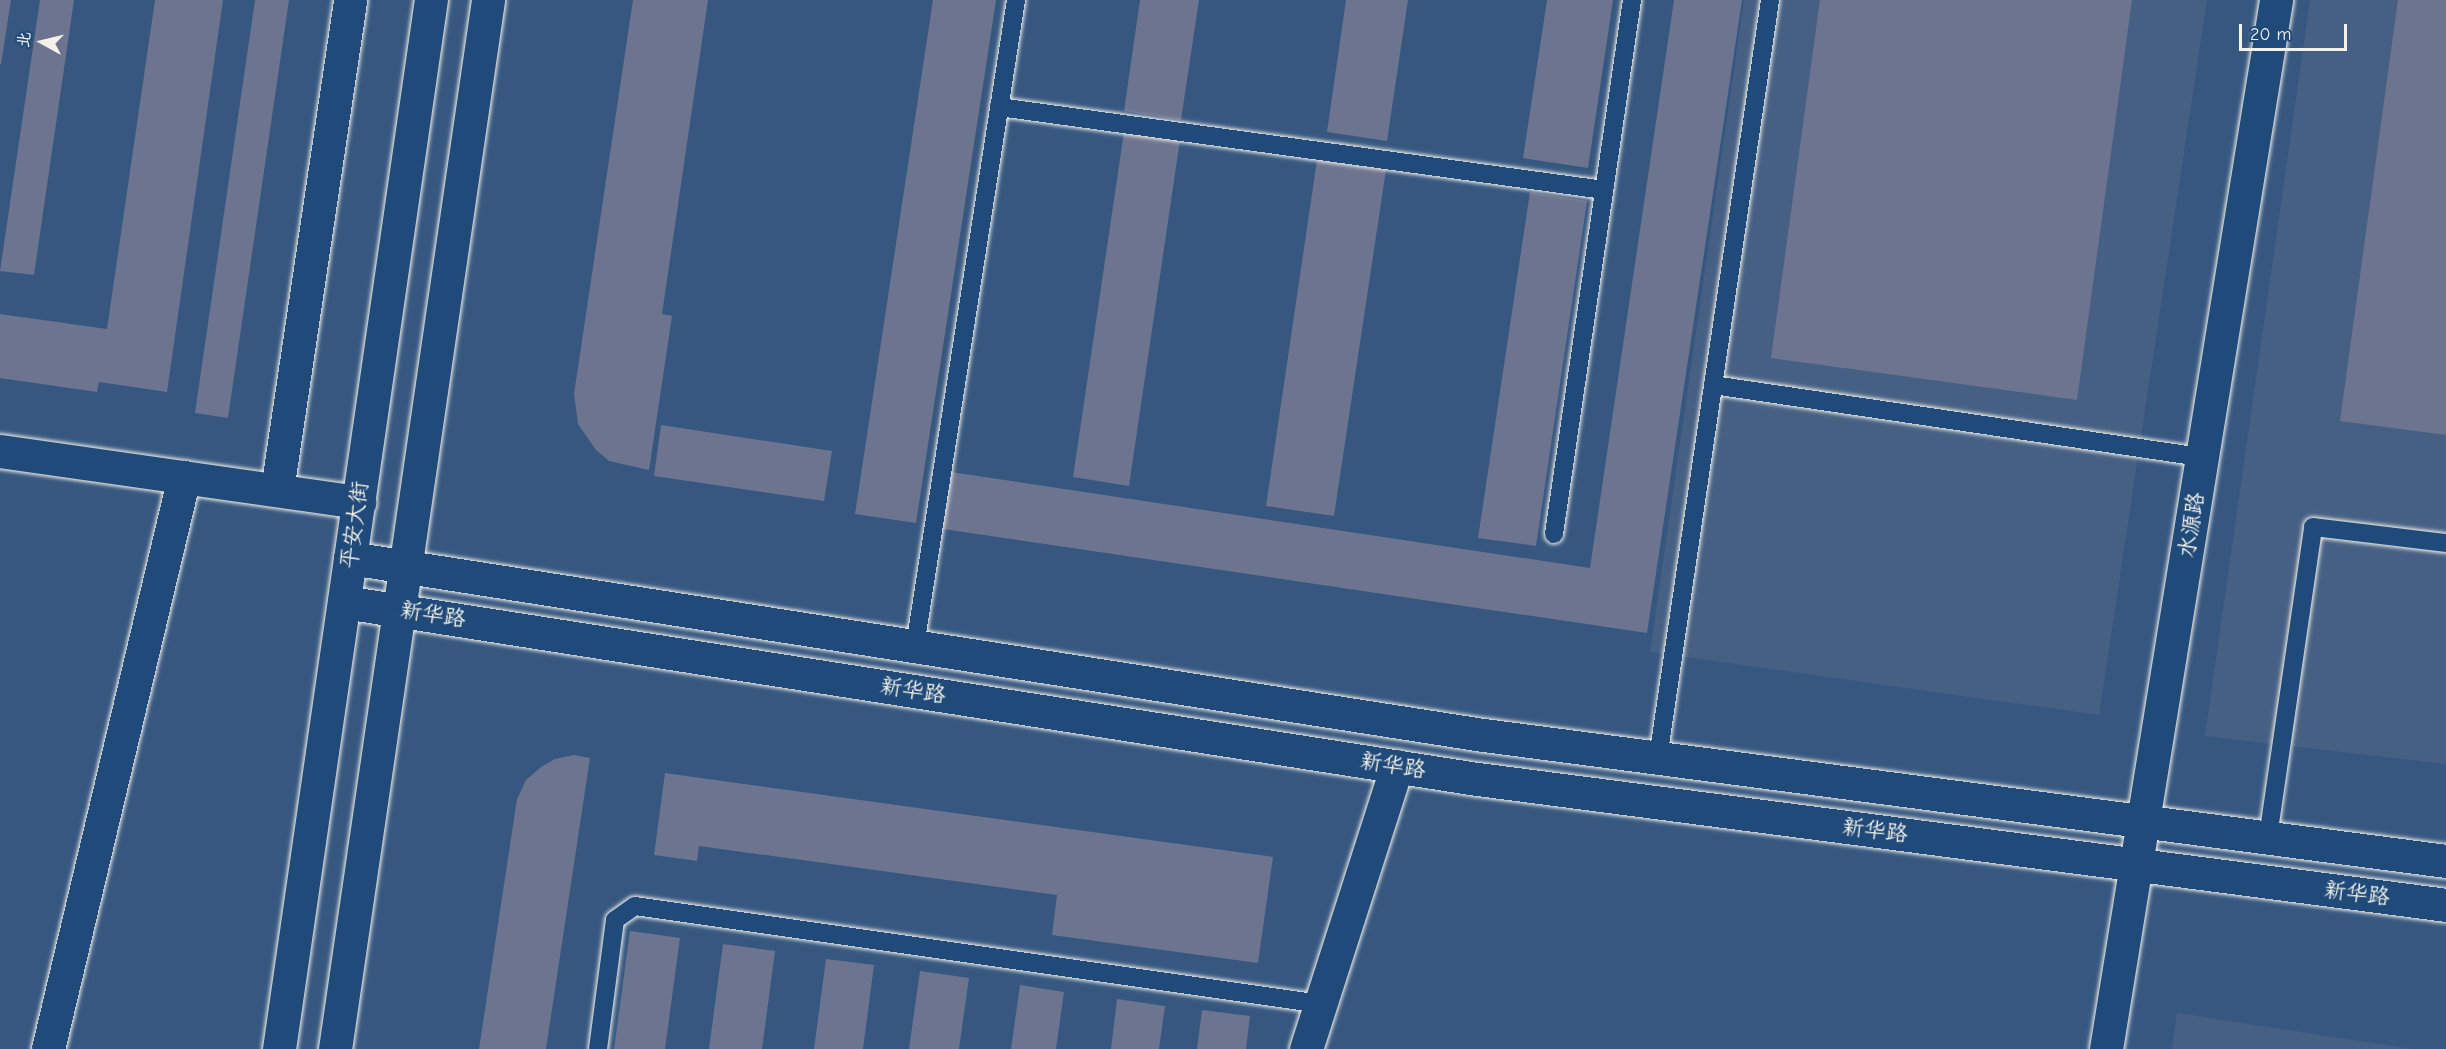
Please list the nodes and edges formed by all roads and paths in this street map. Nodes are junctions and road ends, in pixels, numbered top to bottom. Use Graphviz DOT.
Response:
graph roads {
  1 [pos="351,0"];
  2 [pos="431,0"];
  3 [pos="488,0"];
  4 [pos="1016,0"];
  5 [pos="1632,0"];
  6 [pos="1770,0"];
  7 [pos="2276,0"];
  8 [pos="999,107"];
  9 [pos="1605,190"];
  10 [pos="1713,385"];
  11 [pos="0,451"];
  12 [pos="2203,457"];
  13 [pos="184,477"];
  14 [pos="277,490"];
  15 [pos="359,502"];
  16 [pos="1554,534"];
  17 [pos="2446,543"];
  18 [pos="350,558"];
  19 [pos="406,567"];
  20 [pos="344,602"];
  21 [pos="400,610"];
  22 [pos="915,646"];
  23 [pos="1658,758"];
  24 [pos="1397,766"];
  25 [pos="2143,821"];
  26 [pos="2268,837"];
  27 [pos="2446,861"];
  28 [pos="2136,865"];
  29 [pos="2446,905"];
  30 [pos="1321,1004"];
  31 [pos="48,1049"];
  32 [pos="279,1049"];
  33 [pos="335,1049"];
  34 [pos="598,1049"];
  35 [pos="1306,1049"];
  36 [pos="2106,1049"];
  1 -- 14 [label="main road"];
  2 -- 15 [label="main road, 平安大街"];
  3 -- 19 [label="main road"];
  4 -- 8 [label="lane"];
  5 -- 9 [label="lane"];
  6 -- 10 [label="lane"];
  7 -- 12 [label="main road, 水源路"];
  8 -- 9 [label="lane"];
  8 -- 22 [label="lane"];
  9 -- 16 [label="lane"];
  10 -- 12 [label="lane"];
  10 -- 23 [label="lane"];
  11 -- 13 [label="main road"];
  12 -- 25 [label="main road, 水源路"];
  13 -- 14 [label="main road"];
  13 -- 31 [label="main road"];
  14 -- 15 [label="main road"];
  15 -- 18 [label="main road, 平安大街"];
  17 -- 26 [label="lane"];
  18 -- 19 [label="main road, 新华路"];
  18 -- 20 [label="main road, 平安大街"];
  19 -- 21 [label="main road"];
  19 -- 22 [label="main road, 新华路"];
  20 -- 21 [label="main road, 新华路"];
  20 -- 32 [label="main road, 平安大街"];
  21 -- 24 [label="main road, 新华路"];
  21 -- 33 [label="main road"];
  22 -- 23 [label="main road, 新华路"];
  23 -- 25 [label="main road, 新华路"];
  24 -- 28 [label="main road, 新华路"];
  24 -- 30 [label="main road"];
  25 -- 26 [label="main road, 新华路"];
  25 -- 28 [label="main road, 水源路"];
  26 -- 27 [label="main road, 新华路"];
  28 -- 29 [label="main road, 新华路"];
  28 -- 36 [label="main road, 水源路"];
  30 -- 34 [label="lane"];
  30 -- 35 [label="main road"];
}
